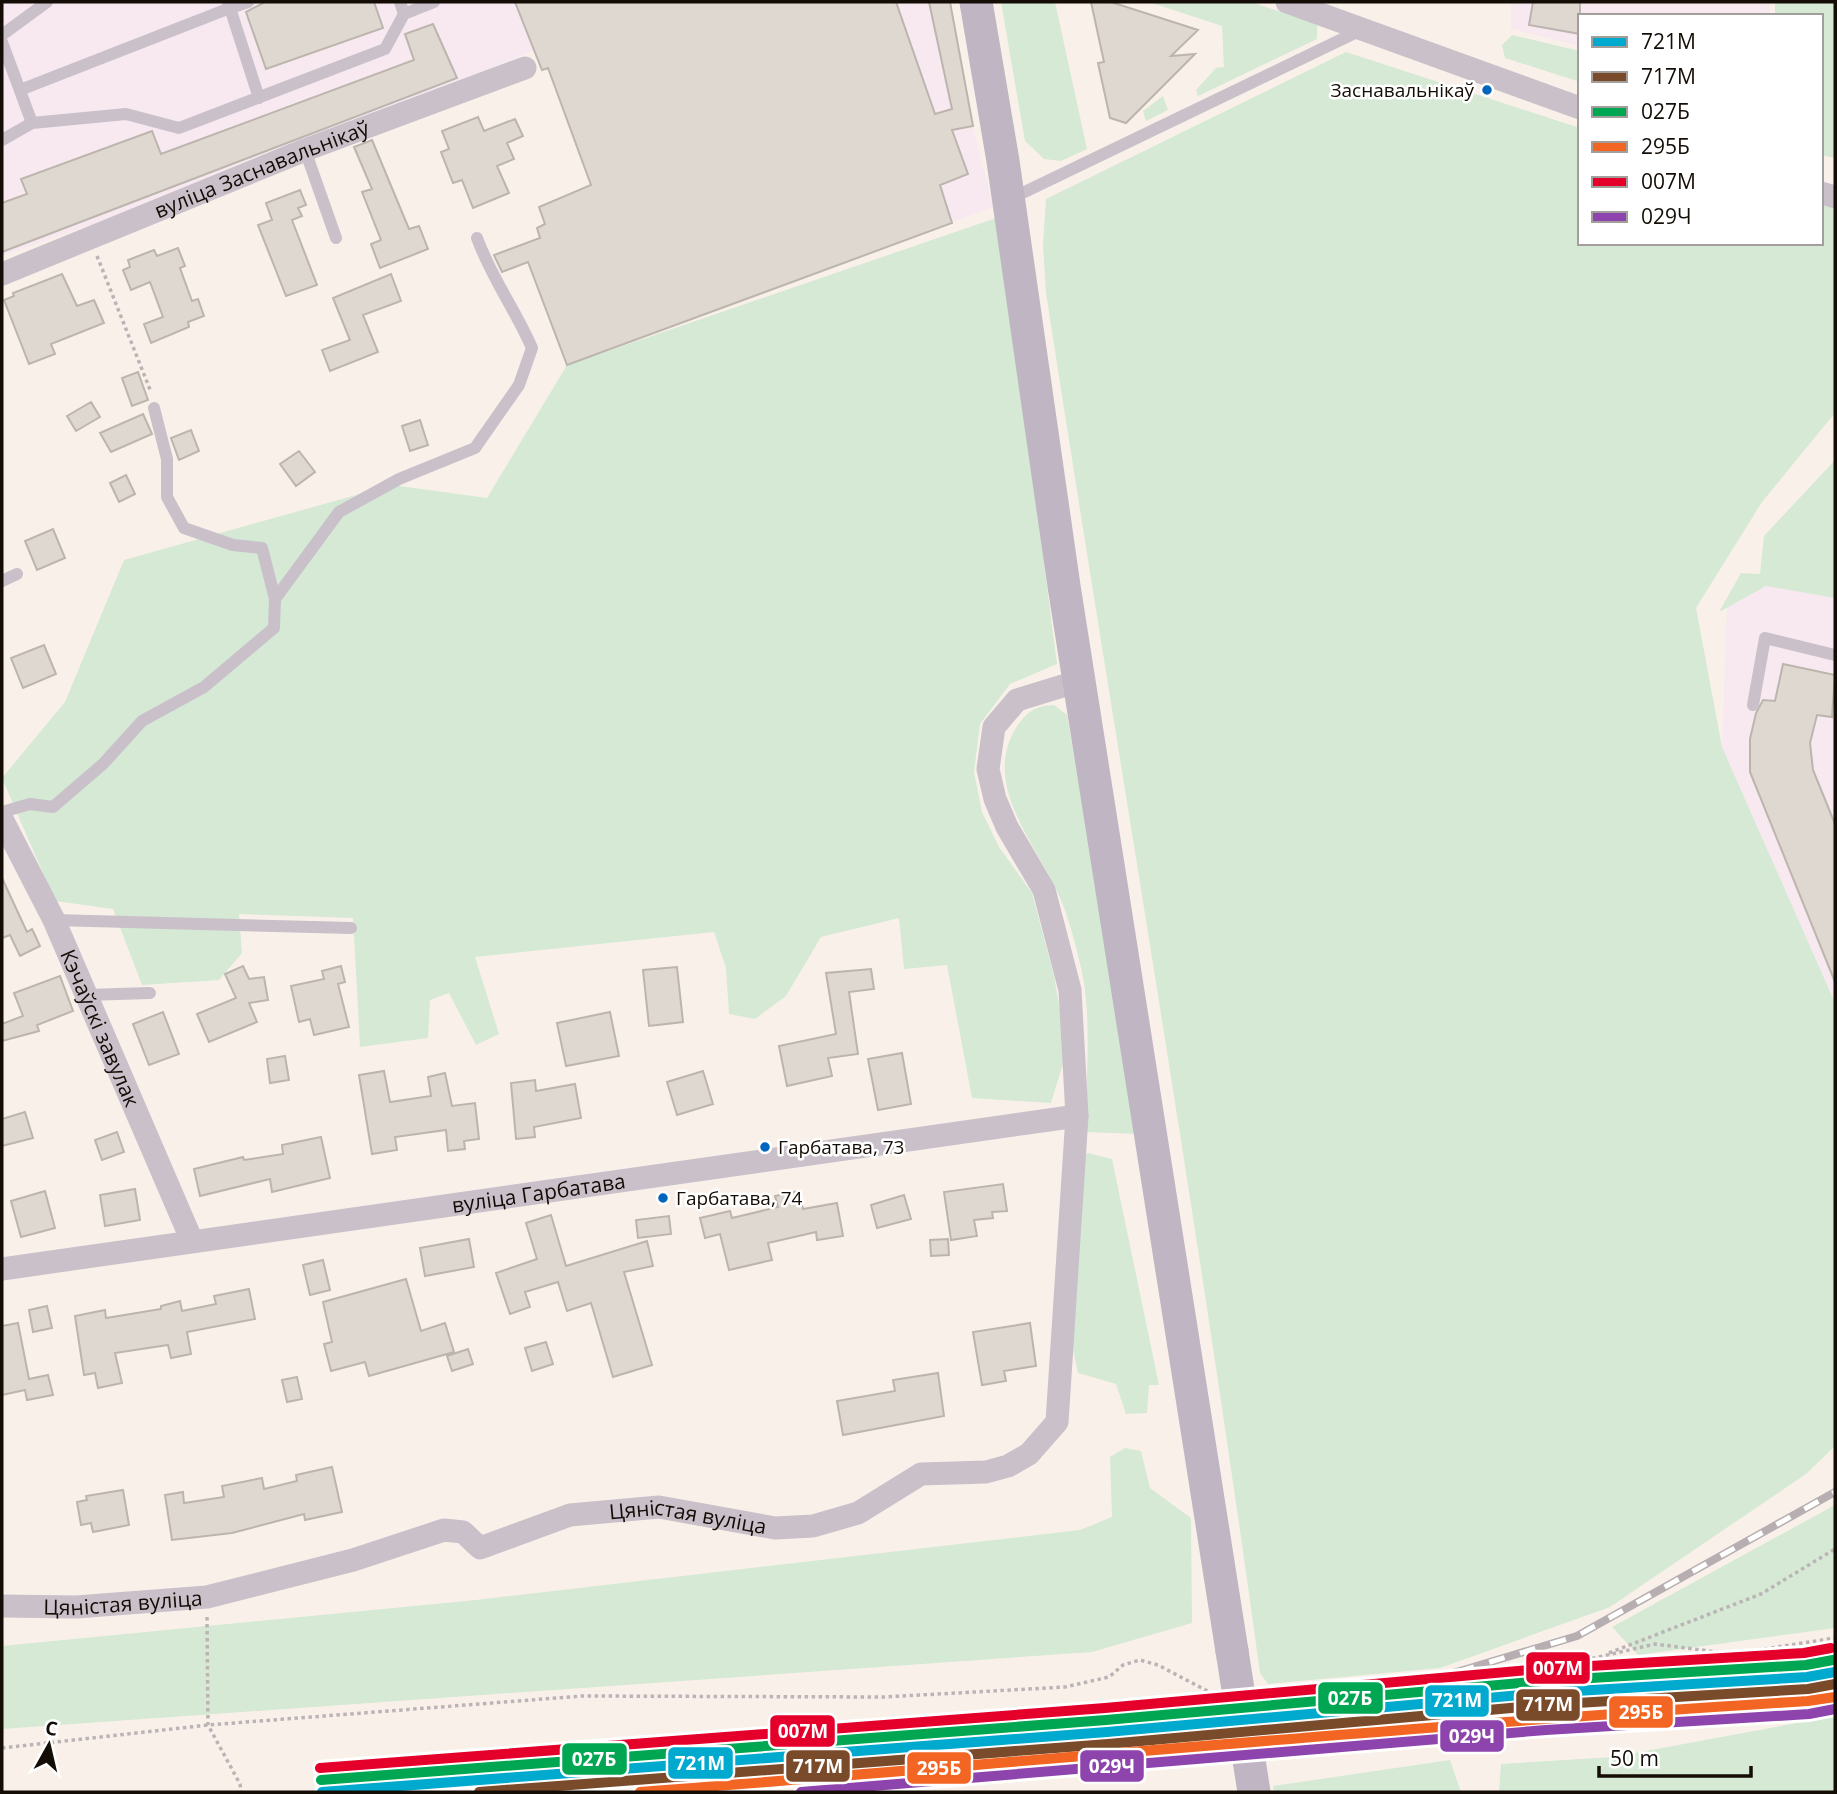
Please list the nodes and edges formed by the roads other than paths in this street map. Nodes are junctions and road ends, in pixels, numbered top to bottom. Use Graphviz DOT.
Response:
graph roads {
  1 [pos="47,2"];
  2 [pos="248,2"];
  3 [pos="435,2"];
  4 [pos="976,2"];
  5 [pos="1287,2"];
  6 [pos="229,5"];
  7 [pos="402,8"];
  8 [pos="1363,29"];
  9 [pos="2,35"];
  10 [pos="2,42"];
  11 [pos="524,68"];
  12 [pos="20,90"];
  13 [pos="259,98"];
  14 [pos="1578,107"];
  15 [pos="32,123"];
  16 [pos="2,140"];
  17 [pos="305,150"];
  18 [pos="1008,200"];
  19 [pos="336,238"];
  20 [pos="477,238"];
  21 [pos="2,274"];
  22 [pos="154,408"];
  23 [pos="17,574"];
  24 [pos="2,581"];
  25 [pos="275,599"];
  26 [pos="1835,655"];
  27 [pos="1079,681"];
  28 [pos="1753,705"];
  29 [pos="2,812"];
  30 [pos="2,819"];
  31 [pos="54,920"];
  32 [pos="351,928"];
  33 [pos="150,993"];
  34 [pos="86,995"];
  35 [pos="1077,1116"];
  36 [pos="192,1241"];
  37 [pos="2,1269"];
  38 [pos="2,1606"];
  39 [pos="1254,1792"];
  1 -- 9 [label="lane"];
  2 -- 6 [label="lane"];
  3 -- 7 [label="lane"];
  4 -- 18 [label="main road"];
  5 -- 8 [label="street"];
  6 -- 12 [label="lane"];
  6 -- 13 [label="lane"];
  7 -- 13 [label="lane"];
  8 -- 14 [label="street"];
  8 -- 18 [label="lane"];
  10 -- 12 [label="lane"];
  11 -- 17 [label="street, вуліца Заснавальнікаў"];
  12 -- 15 [label="lane"];
  13 -- 15 [label="lane"];
  15 -- 16 [label="lane"];
  17 -- 19 [label="lane"];
  17 -- 21 [label="street, вуліца Заснавальнікаў"];
  18 -- 27 [label="main road"];
  20 -- 25 [label="lane"];
  22 -- 25 [label="lane"];
  23 -- 24 [label="lane"];
  25 -- 29 [label="lane"];
  26 -- 28 [label="lane"];
  27 -- 35 [label="street"];
  27 -- 39 [label="main road, bridge"];
  30 -- 31 [label="street, Кэчаўскі завулак"];
  31 -- 32 [label="lane"];
  31 -- 34 [label="street, Кэчаўскі завулак"];
  33 -- 34 [label="lane"];
  34 -- 36 [label="street, Кэчаўскі завулак"];
  35 -- 36 [label="street, вуліца Гарбатава"];
  35 -- 38 [label="street, Цяністая вуліца"];
  36 -- 37 [label="street, вуліца Гарбатава"];
}
